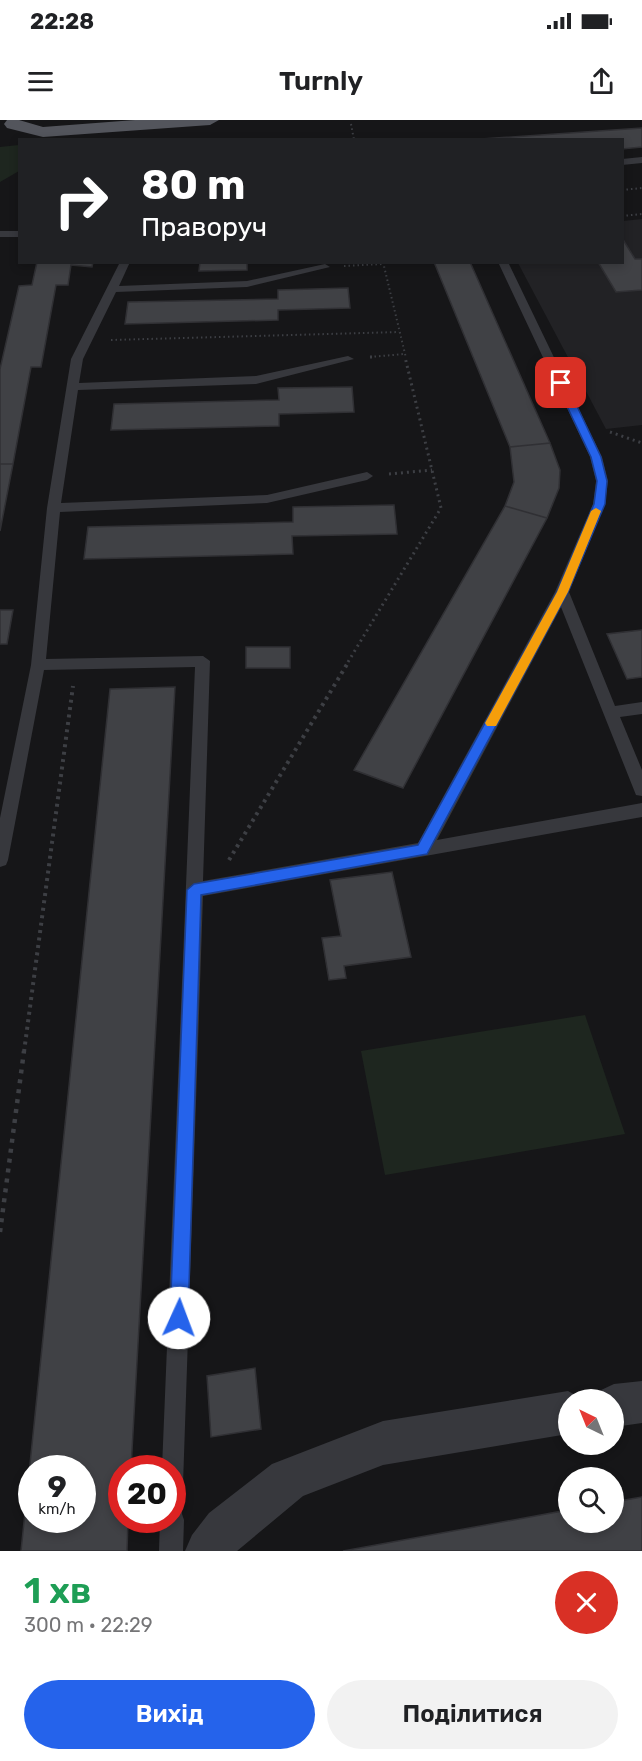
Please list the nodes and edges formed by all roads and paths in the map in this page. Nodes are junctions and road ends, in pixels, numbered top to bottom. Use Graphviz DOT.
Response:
graph roads {
  1 [pos="210,120"];
  2 [pos="13,123"];
  3 [pos="351,124"];
  4 [pos="354,138"];
  5 [pos="642,160"];
  6 [pos="624,162"];
  7 [pos="642,188"];
  8 [pos="624,190"];
  9 [pos="642,214"];
  10 [pos="624,215"];
  11 [pos="0,234"];
  12 [pos="18,234"];
  13 [pos="125,264"];
  14 [pos="368,264"];
  15 [pos="383,264"];
  16 [pos="504,264"];
  17 [pos="325,267"];
  18 [pos="111,289"];
  19 [pos="399,332"];
  20 [pos="86,341"];
  21 [pos="404,354"];
  22 [pos="348,359"];
  23 [pos="73,387"];
  24 [pos="432,470"];
  25 [pos="367,476"];
  26 [pos="54,508"];
  27 [pos="562,592"];
  28 [pos="76,664"];
  29 [pos="38,665"];
  30 [pos="642,708"];
  31 [pos="610,712"];
  32 [pos="642,790"];
  33 [pos="642,810"];
  34 [pos="423,850"];
  35 [pos="0,860"];
  36 [pos="213,887"];
  37 [pos="194,890"];
  38 [pos="0,1232"];
  39 [pos="642,1402"];
  40 [pos="624,1405"];
  41 [pos="558,1415"];
  42 [pos="174,1455"];
  43 [pos="172,1533"];
  44 [pos="171,1551"];
  45 [pos="208,1551"];
  1 -- 2 [label="main road"];
  3 -- 4 [label="path"];
  5 -- 6 [label="lane"];
  7 -- 8 [label="path"];
  9 -- 10 [label="path"];
  11 -- 12 [label="lane"];
  13 -- 18 [label="lane"];
  14 -- 17 [label="path"];
  15 -- 19 [label="path"];
  16 -- 27 [label="lane"];
  17 -- 18 [label="lane"];
  18 -- 20 [label="lane"];
  19 -- 20 [label="path"];
  19 -- 21 [label="path"];
  20 -- 23 [label="lane"];
  21 -- 22 [label="path"];
  21 -- 24 [label="path"];
  22 -- 23 [label="lane"];
  23 -- 26 [label="lane"];
  24 -- 25 [label="path"];
  24 -- 36 [label="path"];
  25 -- 26 [label="lane"];
  26 -- 29 [label="lane"];
  27 -- 31 [label="lane"];
  27 -- 34 [label="lane"];
  28 -- 29 [label="lane"];
  28 -- 37 [label="lane"];
  28 -- 38 [label="path"];
  29 -- 35 [label="lane"];
  30 -- 31 [label="lane"];
  31 -- 32 [label="lane"];
  33 -- 34 [label="lane"];
  34 -- 36 [label="lane"];
  36 -- 37 [label="lane"];
  37 -- 42 [label="lane"];
  39 -- 40 [label="street"];
  41 -- 45 [label="street"];
  43 -- 44 [label="lane"];
}
